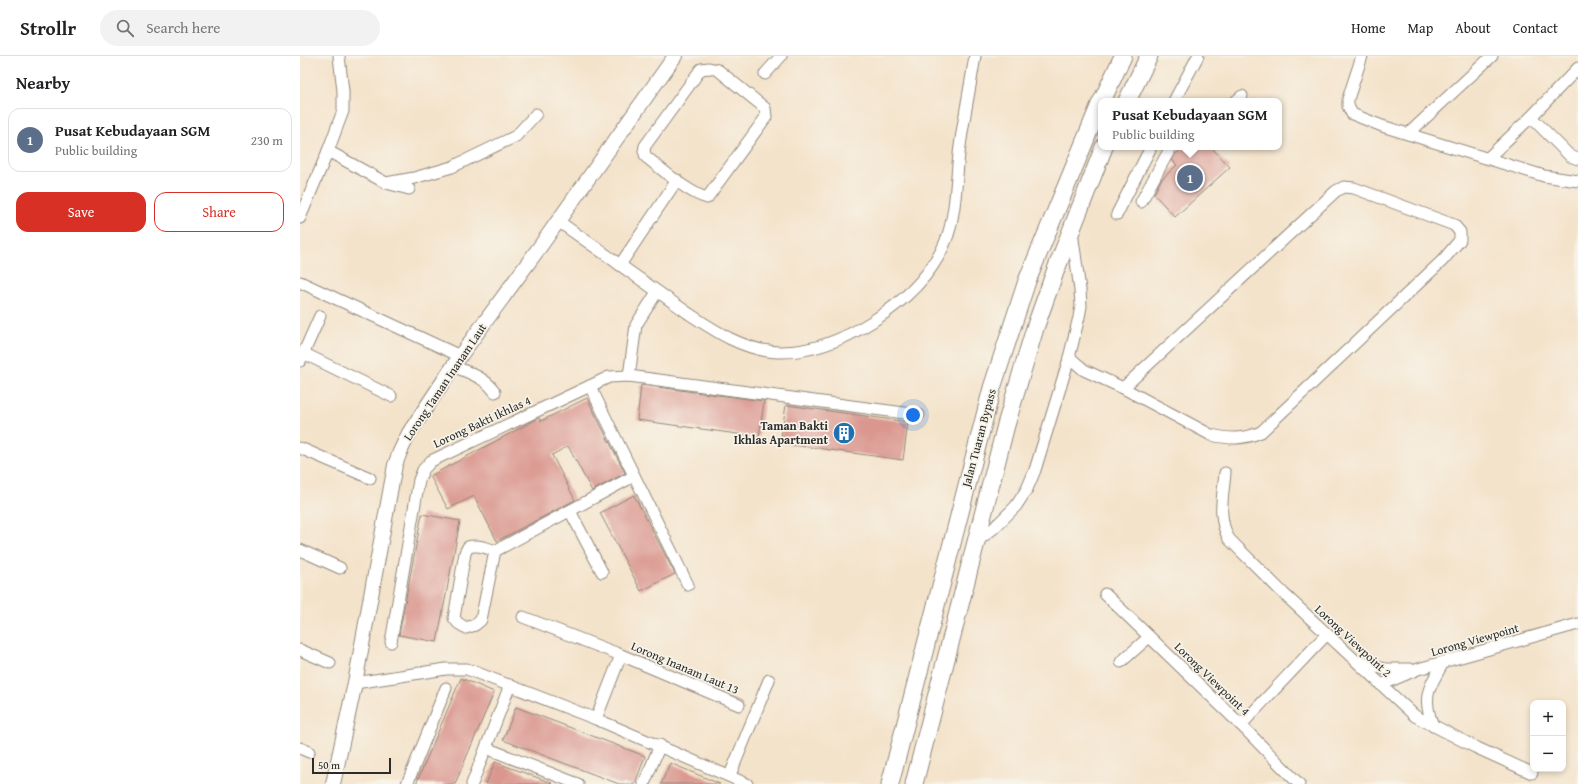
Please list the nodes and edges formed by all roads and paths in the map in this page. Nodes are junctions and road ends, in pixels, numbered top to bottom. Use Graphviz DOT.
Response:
graph roads {
  1 [pos="339,56"];
  2 [pos="675,56"];
  3 [pos="781,56"];
  4 [pos="975,56"];
  5 [pos="1123,56"];
  6 [pos="1149,56"];
  7 [pos="1198,56"];
  8 [pos="1362,56"];
  9 [pos="1492,56"];
  10 [pos="1578,68"];
  11 [pos="765,74"];
  12 [pos="1103,98"];
  13 [pos="1128,98"];
  14 [pos="1180,98"];
  15 [pos="1098,109"];
  16 [pos="536,114"];
  17 [pos="1531,117"];
  18 [pos="1408,134"];
  19 [pos="1103,150"];
  20 [pos="1149,150"];
  21 [pos="1169,150"];
  22 [pos="328,151"];
  23 [pos="1488,158"];
  24 [pos="1578,159"];
  25 [pos="677,180"];
  26 [pos="1578,181"];
  27 [pos="386,183"];
  28 [pos="409,189"];
  29 [pos="1141,202"];
  30 [pos="1117,214"];
  31 [pos="300,218"];
  32 [pos="558,222"];
  33 [pos="1072,227"];
  34 [pos="620,265"];
  35 [pos="300,282"];
  36 [pos="657,292"];
  37 [pos="320,316"];
  38 [pos="302,357"];
  39 [pos="1069,358"];
  40 [pos="457,361"];
  41 [pos="1084,370"];
  42 [pos="1065,371"];
  43 [pos="629,376"];
  44 [pos="590,386"];
  45 [pos="1123,388"];
  46 [pos="495,392"];
  47 [pos="391,396"];
  48 [pos="919,415"];
  49 [pos="300,448"];
  50 [pos="1225,474"];
  51 [pos="634,476"];
  52 [pos="370,478"];
  53 [pos="570,511"];
  54 [pos="975,543"];
  55 [pos="300,550"];
  56 [pos="495,551"];
  57 [pos="340,568"];
  58 [pos="602,572"];
  59 [pos="688,586"];
  60 [pos="1105,594"];
  61 [pos="522,617"];
  62 [pos="1578,624"];
  63 [pos="1327,634"];
  64 [pos="1150,637"];
  65 [pos="391,642"];
  66 [pos="300,650"];
  67 [pos="621,655"];
  68 [pos="1354,660"];
  69 [pos="1121,662"];
  70 [pos="330,663"];
  71 [pos="1443,663"];
  72 [pos="1418,669"];
  73 [pos="769,680"];
  74 [pos="355,683"];
  75 [pos="510,685"];
  76 [pos="1381,685"];
  77 [pos="446,688"];
  78 [pos="739,705"];
  79 [pos="596,719"];
  80 [pos="1241,725"];
  81 [pos="1433,726"];
  82 [pos="660,745"];
  83 [pos="486,748"];
  84 [pos="1532,773"];
  85 [pos="730,775"];
  86 [pos="333,784"];
  87 [pos="407,784"];
  88 [pos="472,784"];
  89 [pos="578,784"];
  90 [pos="644,784"];
  91 [pos="747,784"];
  92 [pos="890,784"];
  93 [pos="914,784"];
  94 [pos="1299,784"];
  1 -- 22 [label="street"];
  2 -- 32 [label="main road, Lorong Taman Inanam Laut"];
  3 -- 11 [label="street"];
  4 -- 36 [label="street"];
  5 -- 12 [label="highway, Jalan Tuaran Bypass"];
  6 -- 13 [label="highway"];
  7 -- 14 [label="street"];
  8 -- 18 [label="street"];
  9 -- 18 [label="street"];
  10 -- 17 [label="street"];
  15 -- 92 [label="highway, Jalan Tuaran Bypass"];
  16 -- 27 [label="street"];
  17 -- 23 [label="street"];
  17 -- 24 [label="street"];
  18 -- 23 [label="street"];
  19 -- 33 [label="highway, Jalan Tuaran Bypass"];
  20 -- 30 [label="street"];
  21 -- 29 [label="street"];
  22 -- 27 [label="street"];
  22 -- 31 [label="street"];
  23 -- 26 [label="street"];
  25 -- 25 [label="street"];
  25 -- 34 [label="street"];
  27 -- 28 [label="street"];
  32 -- 34 [label="street"];
  32 -- 40 [label="main road, Lorong Taman Inanam Laut"];
  33 -- 39 [label="street"];
  33 -- 54 [label="highway, Jalan Tuaran Bypass"];
  34 -- 36 [label="street"];
  35 -- 40 [label="street"];
  36 -- 43 [label="street"];
  37 -- 38 [label="street"];
  38 -- 47 [label="street"];
  39 -- 41 [label="street"];
  39 -- 42 [label="street"];
  40 -- 46 [label="street"];
  40 -- 74 [label="main road, Lorong Taman Inanam Laut"];
  41 -- 42 [label="street"];
  41 -- 45 [label="street"];
  42 -- 54 [label="street"];
  43 -- 44 [label="street, Lorong Bakti Ikhlas 4"];
  43 -- 48 [label="street, Lorong Bakti Ikhlas 4"];
  44 -- 51 [label="street"];
  44 -- 65 [label="street, Lorong Bakti Ikhlas 4"];
  45 -- 45 [label="street"];
  49 -- 52 [label="street"];
  50 -- 63 [label="street, Lorong Viewpoint 2"];
  51 -- 53 [label="street"];
  51 -- 59 [label="street"];
  53 -- 56 [label="street"];
  53 -- 58 [label="street"];
  54 -- 93 [label="highway, Jalan Tuaran Bypass"];
  55 -- 57 [label="street"];
  56 -- 56 [label="street"];
  60 -- 64 [label="street, Lorong Viewpoint 4"];
  61 -- 67 [label="street, Lorong Inanam Laut 13"];
  62 -- 71 [label="street, Lorong Viewpoint"];
  63 -- 68 [label="street, Lorong Viewpoint 2"];
  63 -- 80 [label="street"];
  64 -- 69 [label="street"];
  64 -- 80 [label="street, Lorong Viewpoint 4"];
  66 -- 70 [label="street"];
  67 -- 78 [label="street, Lorong Inanam Laut 13"];
  67 -- 79 [label="street, Lorong Inanam Laut 13"];
  68 -- 72 [label="street"];
  68 -- 76 [label="street, Lorong Viewpoint 2"];
  71 -- 72 [label="street, Lorong Viewpoint"];
  71 -- 81 [label="street"];
  72 -- 76 [label="street, Lorong Viewpoint"];
  73 -- 85 [label="street"];
  74 -- 75 [label="street"];
  74 -- 86 [label="main road, Lorong Taman Inanam Laut"];
  75 -- 79 [label="street"];
  75 -- 83 [label="street"];
  76 -- 81 [label="street, Lorong Viewpoint 2"];
  77 -- 87 [label="street"];
  79 -- 82 [label="street"];
  80 -- 94 [label="street, Lorong Viewpoint 4"];
  81 -- 84 [label="street, Lorong Viewpoint 2"];
  82 -- 85 [label="street"];
  82 -- 90 [label="street"];
  83 -- 88 [label="street"];
  83 -- 89 [label="street"];
  85 -- 91 [label="street"];
}
